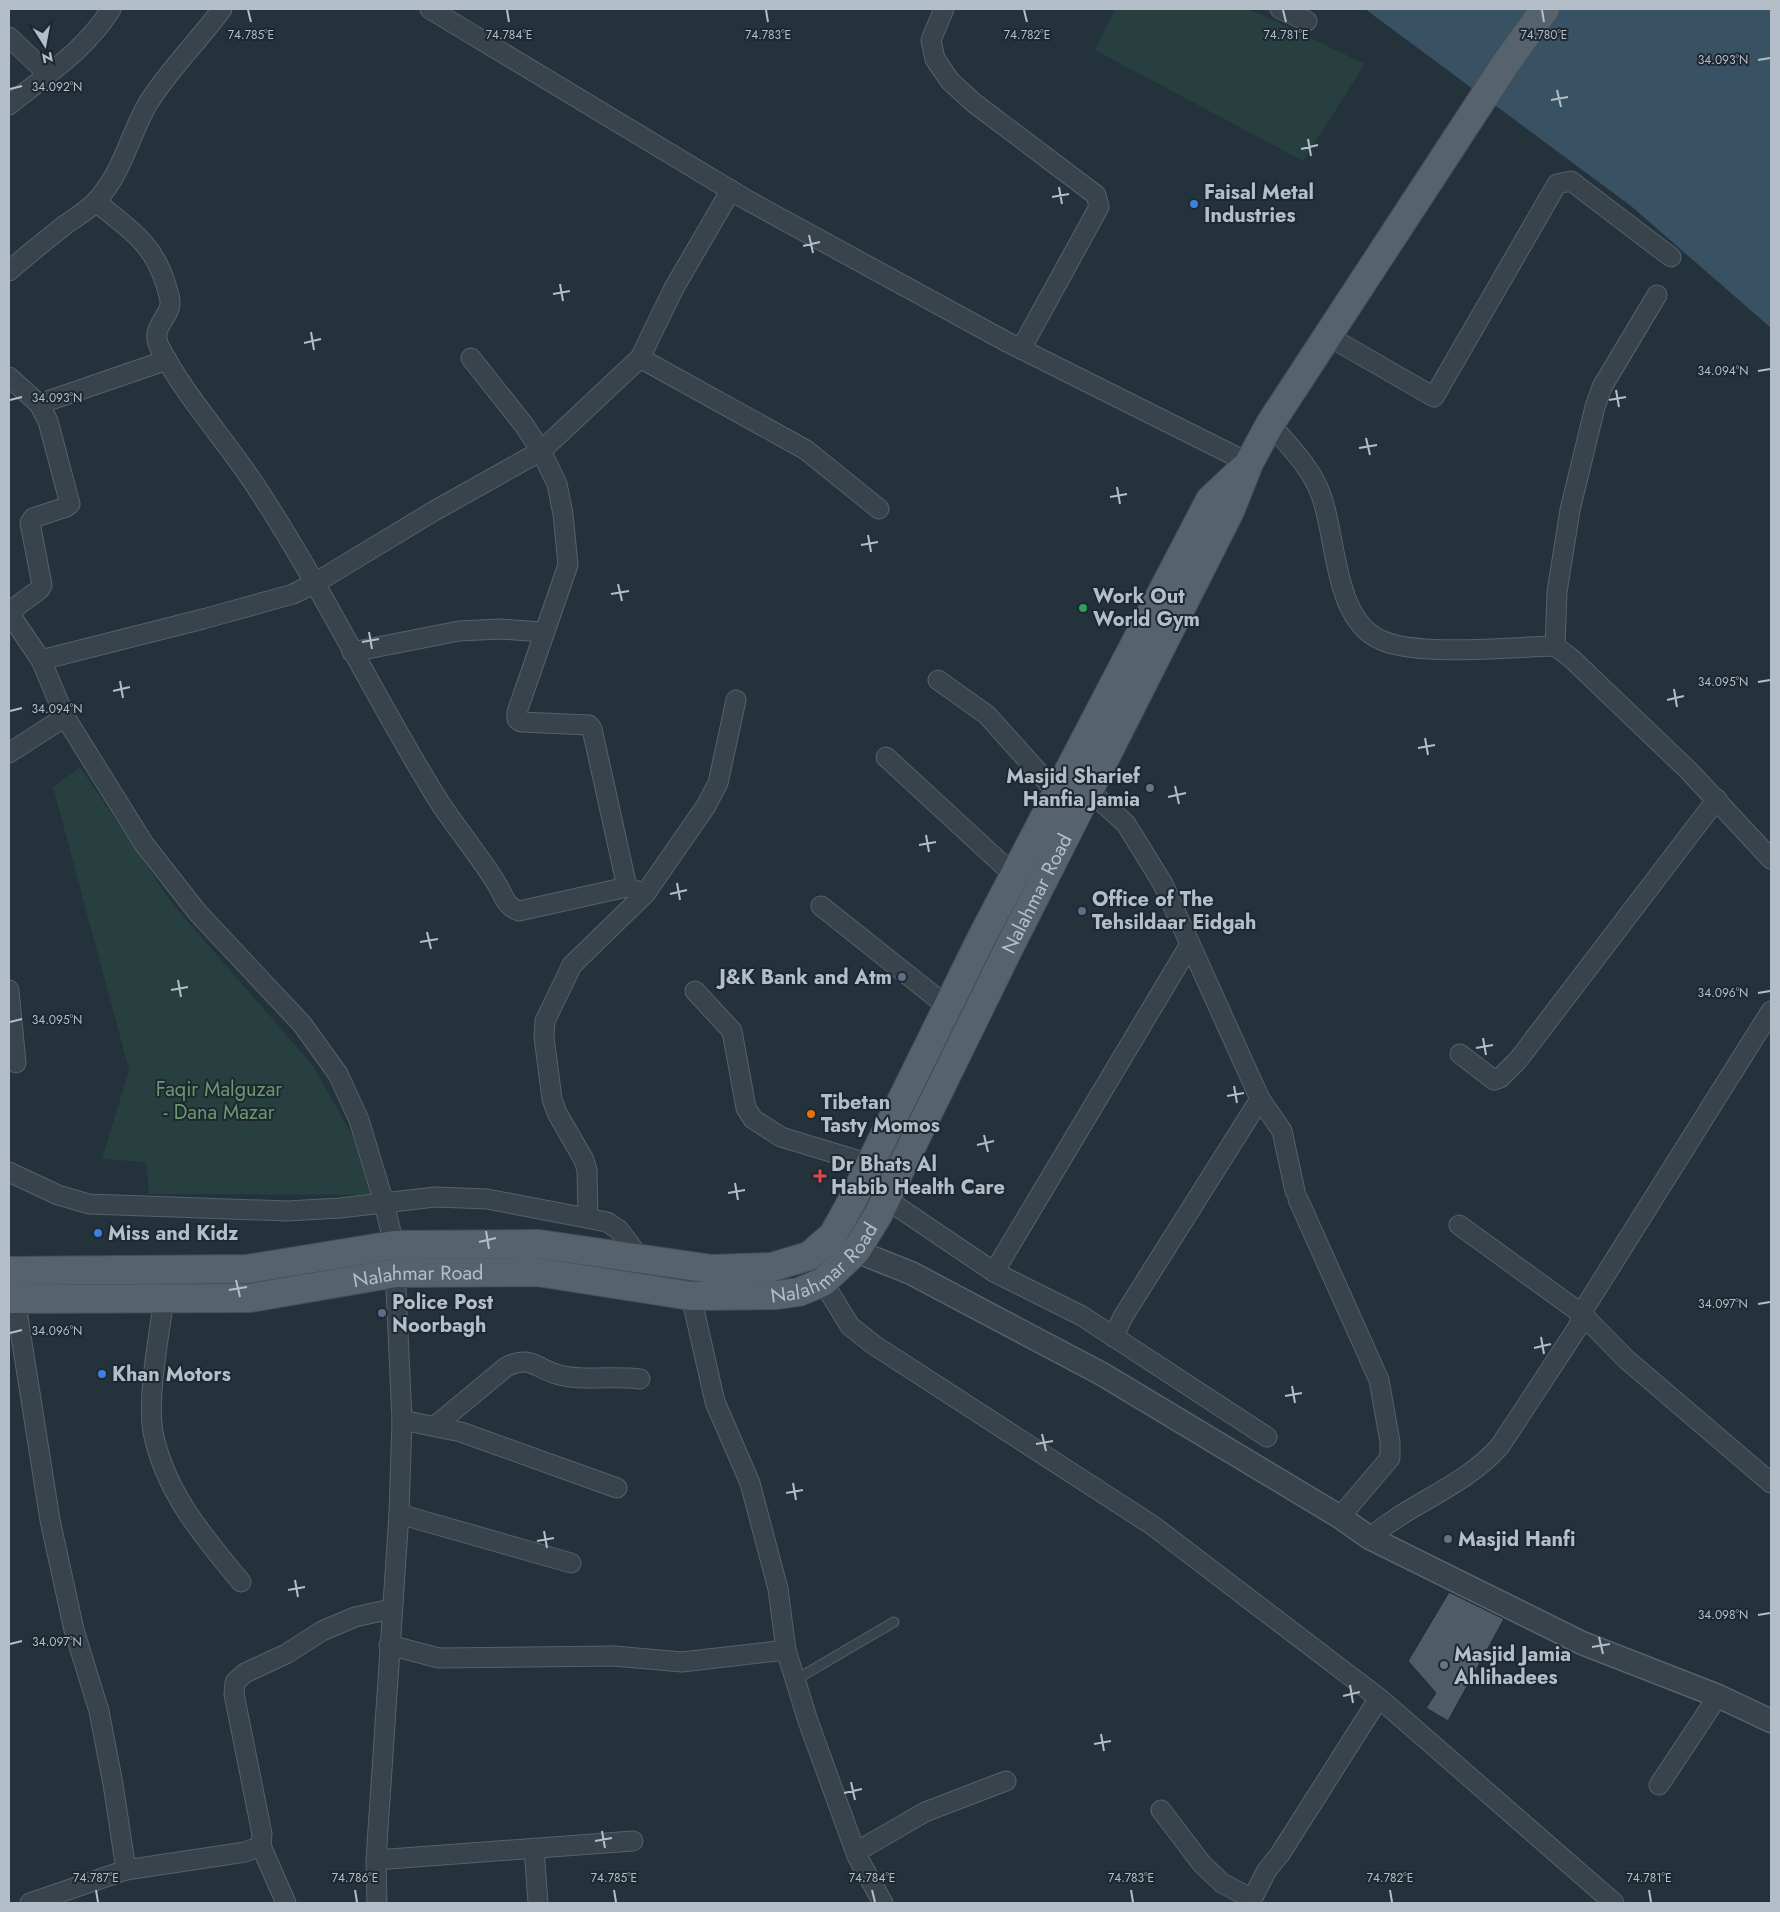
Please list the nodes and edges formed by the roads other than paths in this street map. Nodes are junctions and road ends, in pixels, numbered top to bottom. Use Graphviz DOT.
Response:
graph roads {
  1 [pos="111,9"];
  2 [pos="222,9"];
  3 [pos="430,9"];
  4 [pos="944,9"];
  5 [pos="1280,9"];
  6 [pos="1545,9"];
  7 [pos="1307,21"];
  8 [pos="9,37"];
  9 [pos="48,74"];
  10 [pos="9,106"];
  11 [pos="731,190"];
  12 [pos="96,202"];
  13 [pos="1671,257"];
  14 [pos="9,272"];
  15 [pos="1657,294"];
  16 [pos="1328,336"];
  17 [pos="1021,349"];
  18 [pos="471,358"];
  19 [pos="640,358"];
  20 [pos="167,360"];
  21 [pos="9,377"];
  22 [pos="39,404"];
  23 [pos="1270,424"];
  24 [pos="541,452"];
  25 [pos="1249,463"];
  26 [pos="879,509"];
  27 [pos="315,583"];
  28 [pos="9,613"];
  29 [pos="543,632"];
  30 [pos="1554,646"];
  31 [pos="352,652"];
  32 [pos="41,660"];
  33 [pos="938,680"];
  34 [pos="736,700"];
  35 [pos="65,717"];
  36 [pos="9,753"];
  37 [pos="886,757"];
  38 [pos="1090,791"];
  39 [pos="1057,793"];
  40 [pos="1717,799"];
  41 [pos="1769,851"];
  42 [pos="1014,875"];
  43 [pos="627,887"];
  44 [pos="644,894"];
  45 [pos="821,906"];
  46 [pos="1189,946"];
  47 [pos="9,990"];
  48 [pos="695,991"];
  49 [pos="948,1007"];
  50 [pos="1771,1011"];
  51 [pos="1460,1054"];
  52 [pos="16,1063"];
  53 [pos="1260,1099"];
  54 [pos="870,1164"];
  55 [pos="9,1172"];
  56 [pos="886,1199"];
  57 [pos="384,1204"];
  58 [pos="588,1217"];
  59 [pos="1458,1225"];
  60 [pos="833,1235"];
  61 [pos="394,1245"];
  62 [pos="856,1250"];
  63 [pos="641,1259"];
  64 [pos="9,1271"];
  65 [pos="994,1272"];
  66 [pos="396,1273"];
  67 [pos="824,1282"];
  68 [pos="691,1296"];
  69 [pos="12,1299"];
  70 [pos="164,1300"];
  71 [pos="1582,1314"];
  72 [pos="1113,1337"];
  73 [pos="640,1379"];
  74 [pos="402,1420"];
  75 [pos="435,1426"];
  76 [pos="1267,1437"];
  77 [pos="1771,1483"];
  78 [pos="618,1488"];
  79 [pos="399,1514"];
  80 [pos="1340,1517"];
  81 [pos="1370,1538"];
  82 [pos="571,1564"];
  83 [pos="241,1582"];
  84 [pos="392,1608"];
  85 [pos="894,1622"];
  86 [pos="389,1645"];
  87 [pos="786,1650"];
  88 [pos="795,1680"];
  89 [pos="1718,1696"];
  90 [pos="1379,1698"];
  91 [pos="1771,1721"];
  92 [pos="1006,1781"];
  93 [pos="1659,1785"];
  94 [pos="1161,1810"];
  95 [pos="633,1840"];
  96 [pos="262,1846"];
  97 [pos="534,1848"];
  98 [pos="856,1852"];
  99 [pos="376,1860"];
  100 [pos="126,1870"];
  101 [pos="1251,1901"];
  102 [pos="30,1903"];
  103 [pos="286,1903"];
  104 [pos="377,1903"];
  105 [pos="538,1903"];
  106 [pos="884,1903"];
  107 [pos="1614,1903"];
  1 -- 9 [label="street"];
  2 -- 12 [label="street"];
  3 -- 11 [label="street"];
  4 -- 17 [label="street"];
  5 -- 7 [label="street"];
  6 -- 16 [label="main road"];
  8 -- 9 [label="street"];
  9 -- 10 [label="street"];
  11 -- 17 [label="street"];
  11 -- 19 [label="street"];
  12 -- 14 [label="street"];
  12 -- 20 [label="street"];
  13 -- 16 [label="street"];
  15 -- 30 [label="street"];
  16 -- 23 [label="main road"];
  17 -- 25 [label="street"];
  18 -- 24 [label="street"];
  19 -- 24 [label="street"];
  19 -- 26 [label="street"];
  20 -- 22 [label="street"];
  20 -- 27 [label="street"];
  21 -- 22 [label="street"];
  22 -- 28 [label="street"];
  23 -- 25 [label="main road"];
  23 -- 30 [label="street"];
  24 -- 27 [label="street"];
  24 -- 29 [label="street"];
  25 -- 38 [label="main road, Nalahmar Road"];
  25 -- 39 [label="main road, Nalahmar Road"];
  27 -- 31 [label="street"];
  27 -- 32 [label="street"];
  28 -- 32 [label="street"];
  29 -- 31 [label="street"];
  29 -- 43 [label="street"];
  30 -- 40 [label="street"];
  31 -- 43 [label="street"];
  32 -- 35 [label="street"];
  33 -- 39 [label="street"];
  34 -- 44 [label="street"];
  35 -- 36 [label="street"];
  35 -- 57 [label="street"];
  37 -- 42 [label="street"];
  38 -- 46 [label="street"];
  38 -- 56 [label="main road, Nalahmar Road"];
  39 -- 42 [label="main road, Nalahmar Road"];
  40 -- 41 [label="street"];
  40 -- 51 [label="street"];
  42 -- 49 [label="main road, Nalahmar Road"];
  43 -- 44 [label="street"];
  44 -- 58 [label="street"];
  45 -- 49 [label="street"];
  46 -- 53 [label="street"];
  46 -- 65 [label="street"];
  47 -- 52 [label="street"];
  48 -- 54 [label="street"];
  49 -- 54 [label="main road, Nalahmar Road"];
  50 -- 71 [label="street"];
  53 -- 72 [label="street"];
  53 -- 80 [label="street"];
  54 -- 60 [label="main road, Nalahmar Road"];
  55 -- 57 [label="street"];
  56 -- 62 [label="main road, Nalahmar Road"];
  56 -- 65 [label="street"];
  57 -- 58 [label="street"];
  57 -- 61 [label="street"];
  58 -- 63 [label="street"];
  59 -- 71 [label="street"];
  60 -- 62 [label="street"];
  60 -- 63 [label="main road, Nalahmar Road"];
  61 -- 63 [label="main road, Nalahmar Road"];
  61 -- 64 [label="main road, Nalahmar Road"];
  61 -- 66 [label="street"];
  62 -- 67 [label="main road, Nalahmar Road"];
  62 -- 80 [label="street"];
  65 -- 72 [label="street"];
  66 -- 68 [label="main road, Nalahmar Road"];
  66 -- 70 [label="main road, Nalahmar Road"];
  66 -- 74 [label="street"];
  67 -- 68 [label="main road, Nalahmar Road"];
  67 -- 90 [label="street"];
  68 -- 87 [label="street"];
  69 -- 70 [label="main road, Nalahmar Road"];
  69 -- 100 [label="street"];
  70 -- 83 [label="street"];
  71 -- 77 [label="street"];
  71 -- 81 [label="street"];
  72 -- 76 [label="street"];
  73 -- 75 [label="street"];
  74 -- 75 [label="street"];
  74 -- 79 [label="street"];
  75 -- 78 [label="street"];
  79 -- 82 [label="street"];
  79 -- 84 [label="street"];
  80 -- 81 [label="street"];
  81 -- 89 [label="street"];
  84 -- 86 [label="street"];
  84 -- 96 [label="street"];
  85 -- 88 [label="lane"];
  86 -- 87 [label="street"];
  86 -- 99 [label="street"];
  87 -- 88 [label="street"];
  88 -- 98 [label="street"];
  89 -- 91 [label="street"];
  89 -- 93 [label="street"];
  90 -- 101 [label="street"];
  90 -- 107 [label="street"];
  92 -- 98 [label="street"];
  94 -- 101 [label="street"];
  95 -- 97 [label="street"];
  96 -- 100 [label="street"];
  96 -- 103 [label="street"];
  97 -- 99 [label="street"];
  97 -- 105 [label="street"];
  98 -- 106 [label="street"];
  99 -- 104 [label="street"];
  100 -- 102 [label="street"];
}
